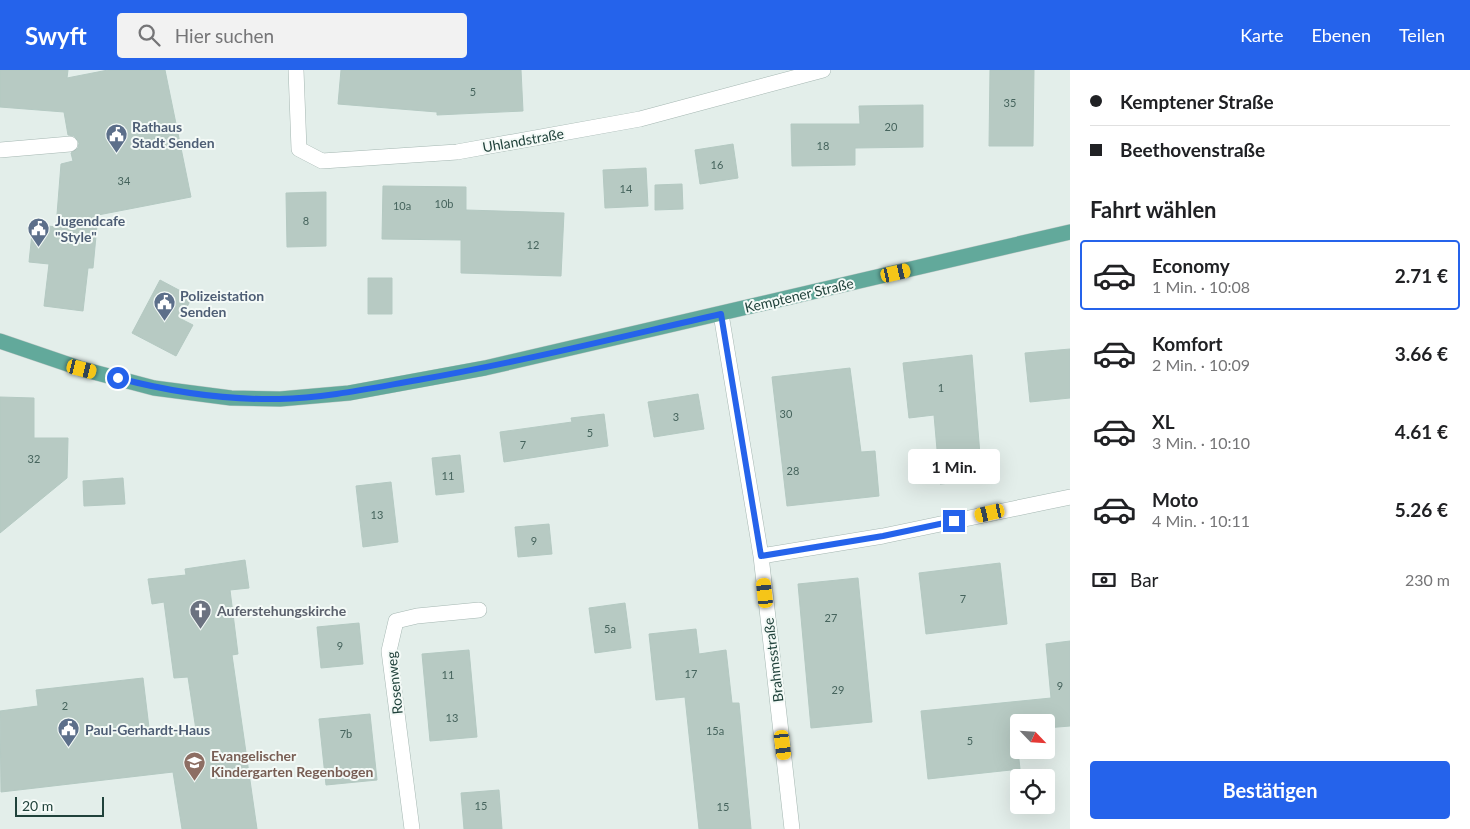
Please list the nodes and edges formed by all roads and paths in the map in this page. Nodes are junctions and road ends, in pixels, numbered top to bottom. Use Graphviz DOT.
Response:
graph roads {
  1 [pos="296,70"];
  2 [pos="823,70"];
  3 [pos="70,144"];
  4 [pos="0,150"];
  5 [pos="1070,232"];
  6 [pos="721,314"];
  7 [pos="0,341"];
  8 [pos="1070,497"];
  9 [pos="761,556"];
  10 [pos="479,610"];
  11 [pos="412,829"];
  12 [pos="792,829"];
  1 -- 2 [label="street, Uhlandstraße"];
  3 -- 4 [label="street"];
  5 -- 6 [label="main road, Kemptener Straße"];
  6 -- 7 [label="main road, Kemptener Straße"];
  6 -- 9 [label="street, Brahmsstraße"];
  8 -- 9 [label="street"];
  9 -- 12 [label="street, Brahmsstraße"];
  10 -- 11 [label="street, Rosenweg"];
}
